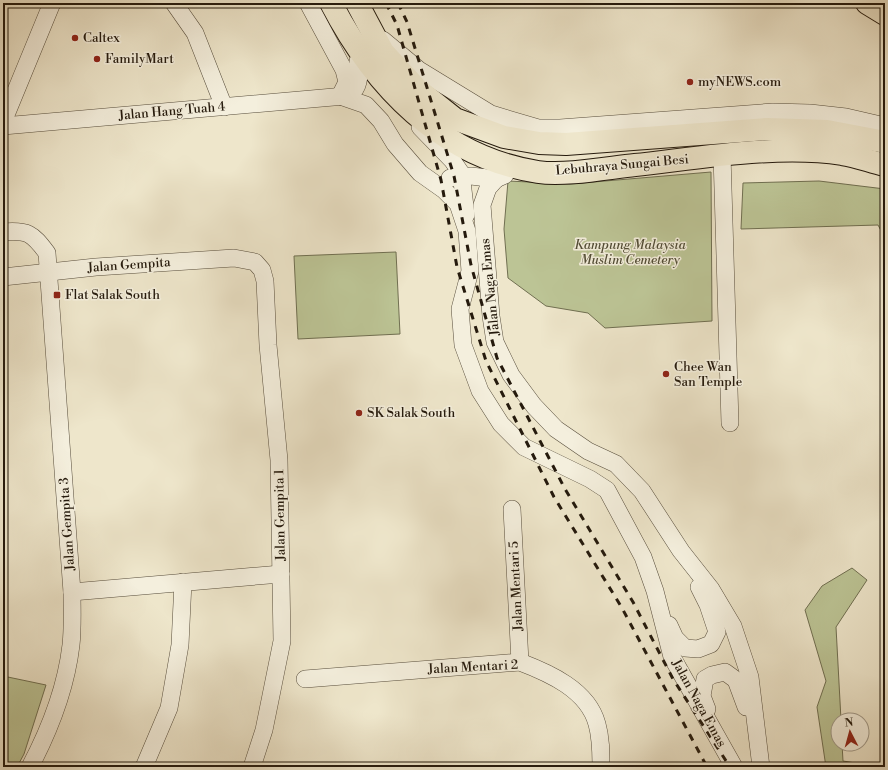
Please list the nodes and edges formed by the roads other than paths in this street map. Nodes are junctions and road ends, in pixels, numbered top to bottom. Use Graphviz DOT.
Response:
graph roads {
  1 [pos="52,3"];
  2 [pos="174,3"];
  3 [pos="308,3"];
  4 [pos="331,3"];
  5 [pos="357,3"];
  6 [pos="867,3"];
  7 [pos="885,14"];
  8 [pos="372,31"];
  9 [pos="348,35"];
  10 [pos="358,61"];
  11 [pos="340,96"];
  12 [pos="224,107"];
  13 [pos="3,122"];
  14 [pos="3,126"];
  15 [pos="885,126"];
  16 [pos="885,142"];
  17 [pos="722,155"];
  18 [pos="885,165"];
  19 [pos="538,172"];
  20 [pos="461,177"];
  21 [pos="430,180"];
  22 [pos="492,183"];
  23 [pos="468,231"];
  24 [pos="3,232"];
  25 [pos="255,262"];
  26 [pos="49,273"];
  27 [pos="3,277"];
  28 [pos="730,423"];
  29 [pos="512,509"];
  30 [pos="681,551"];
  31 [pos="281,574"];
  32 [pos="183,582"];
  33 [pos="655,591"];
  34 [pos="72,592"];
  35 [pos="520,662"];
  36 [pos="305,679"];
  37 [pos="761,763"];
  38 [pos="30,767"];
  39 [pos="144,767"];
  40 [pos="252,767"];
  41 [pos="601,767"];
  42 [pos="734,767"];
  1 -- 13 [label="street"];
  2 -- 12 [label="street"];
  3 -- 11 [label="street"];
  4 -- 9 [label="highway, Lebuhraya Sungai Besi"];
  5 -- 8 [label="highway, Lebuhraya Sungai Besi"];
  6 -- 7 [label="highway"];
  8 -- 15 [label="street"];
  8 -- 16 [label="highway, Lebuhraya Sungai Besi"];
  9 -- 10 [label="street"];
  9 -- 19 [label="highway, Lebuhraya Sungai Besi"];
  10 -- 11 [label="street"];
  10 -- 20 [label="street"];
  11 -- 12 [label="street, Jalan Hang Tuah 4"];
  11 -- 21 [label="street, Jalan Naga Emas"];
  12 -- 14 [label="street, Jalan Hang Tuah 4"];
  17 -- 18 [label="highway, Lebuhraya Sungai Besi"];
  17 -- 19 [label="highway, Lebuhraya Sungai Besi"];
  17 -- 28 [label="street"];
  19 -- 22 [label="street"];
  20 -- 21 [label="street"];
  20 -- 22 [label="street"];
  20 -- 23 [label="street"];
  21 -- 23 [label="street, Jalan Naga Emas"];
  22 -- 30 [label="street, Jalan Naga Emas"];
  23 -- 33 [label="street, Jalan Naga Emas"];
  24 -- 26 [label="street, Jalan Gempita 3"];
  25 -- 26 [label="street, Jalan Gempita"];
  25 -- 31 [label="street, Jalan Gempita 1"];
  26 -- 27 [label="street, Jalan Gempita"];
  26 -- 34 [label="street, Jalan Gempita 3"];
  29 -- 35 [label="street, Jalan Mentari 5"];
  30 -- 33 [label="street, Jalan Naga Emas"];
  30 -- 37 [label="street, Jalan Naga Emas"];
  31 -- 32 [label="street"];
  31 -- 40 [label="street, Jalan Gempita 1"];
  32 -- 34 [label="street"];
  32 -- 39 [label="street"];
  33 -- 42 [label="street, Jalan Naga Emas"];
  34 -- 38 [label="street, Jalan Gempita 3"];
  35 -- 36 [label="street, Jalan Mentari 2"];
  35 -- 41 [label="street, Jalan Mentari 2"];
  37 -- 42 [label="street, Jalan Naga Emas"];
}
